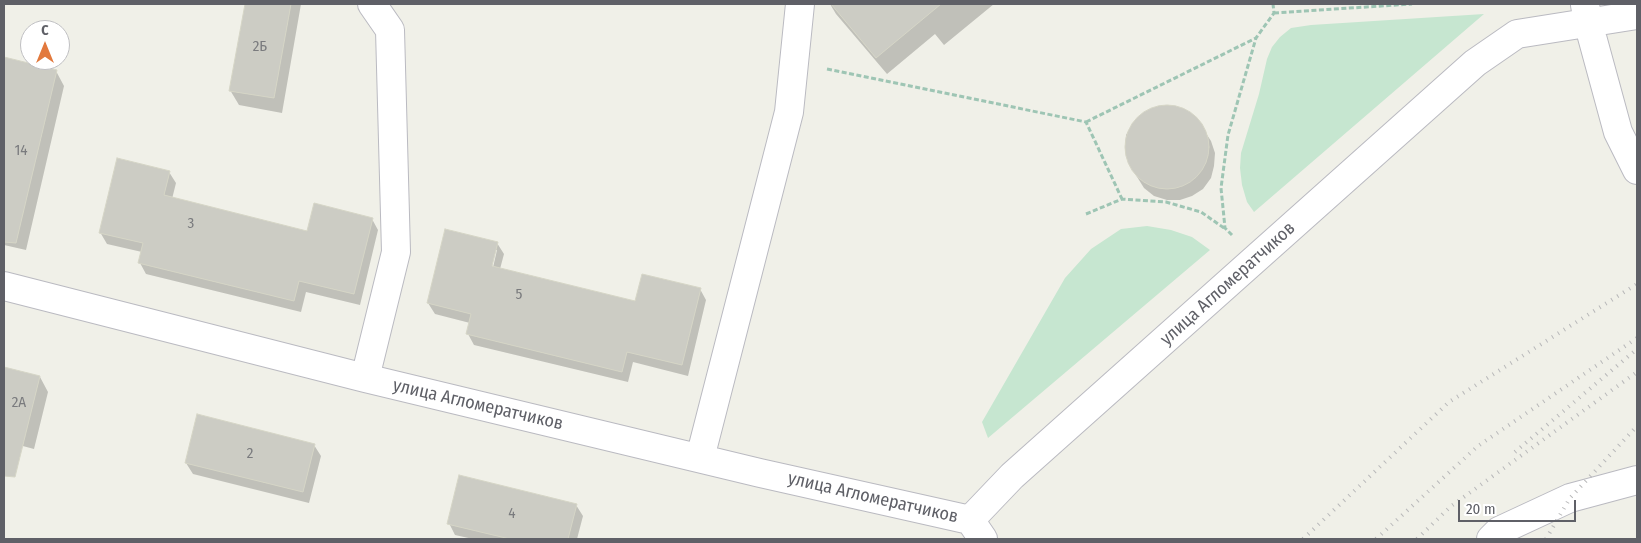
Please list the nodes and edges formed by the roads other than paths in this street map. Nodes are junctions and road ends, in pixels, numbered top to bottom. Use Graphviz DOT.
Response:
graph roads {
  1 [pos="372,4"];
  2 [pos="800,4"];
  3 [pos="1587,13"];
  4 [pos="1637,15"];
  5 [pos="1637,170"];
  6 [pos="4,286"];
  7 [pos="365,378"];
  8 [pos="700,458"];
  9 [pos="1637,480"];
  10 [pos="977,530"];
  11 [pos="1491,539"];
  1 -- 7 [label="street"];
  2 -- 8 [label="street"];
  3 -- 4 [label="street, улица Агломератчиков"];
  3 -- 5 [label="street"];
  3 -- 10 [label="street, улица Агломератчиков"];
  6 -- 7 [label="street, улица Агломератчиков"];
  7 -- 8 [label="street, улица Агломератчиков"];
  8 -- 10 [label="street, улица Агломератчиков"];
  9 -- 11 [label="street"];
}
